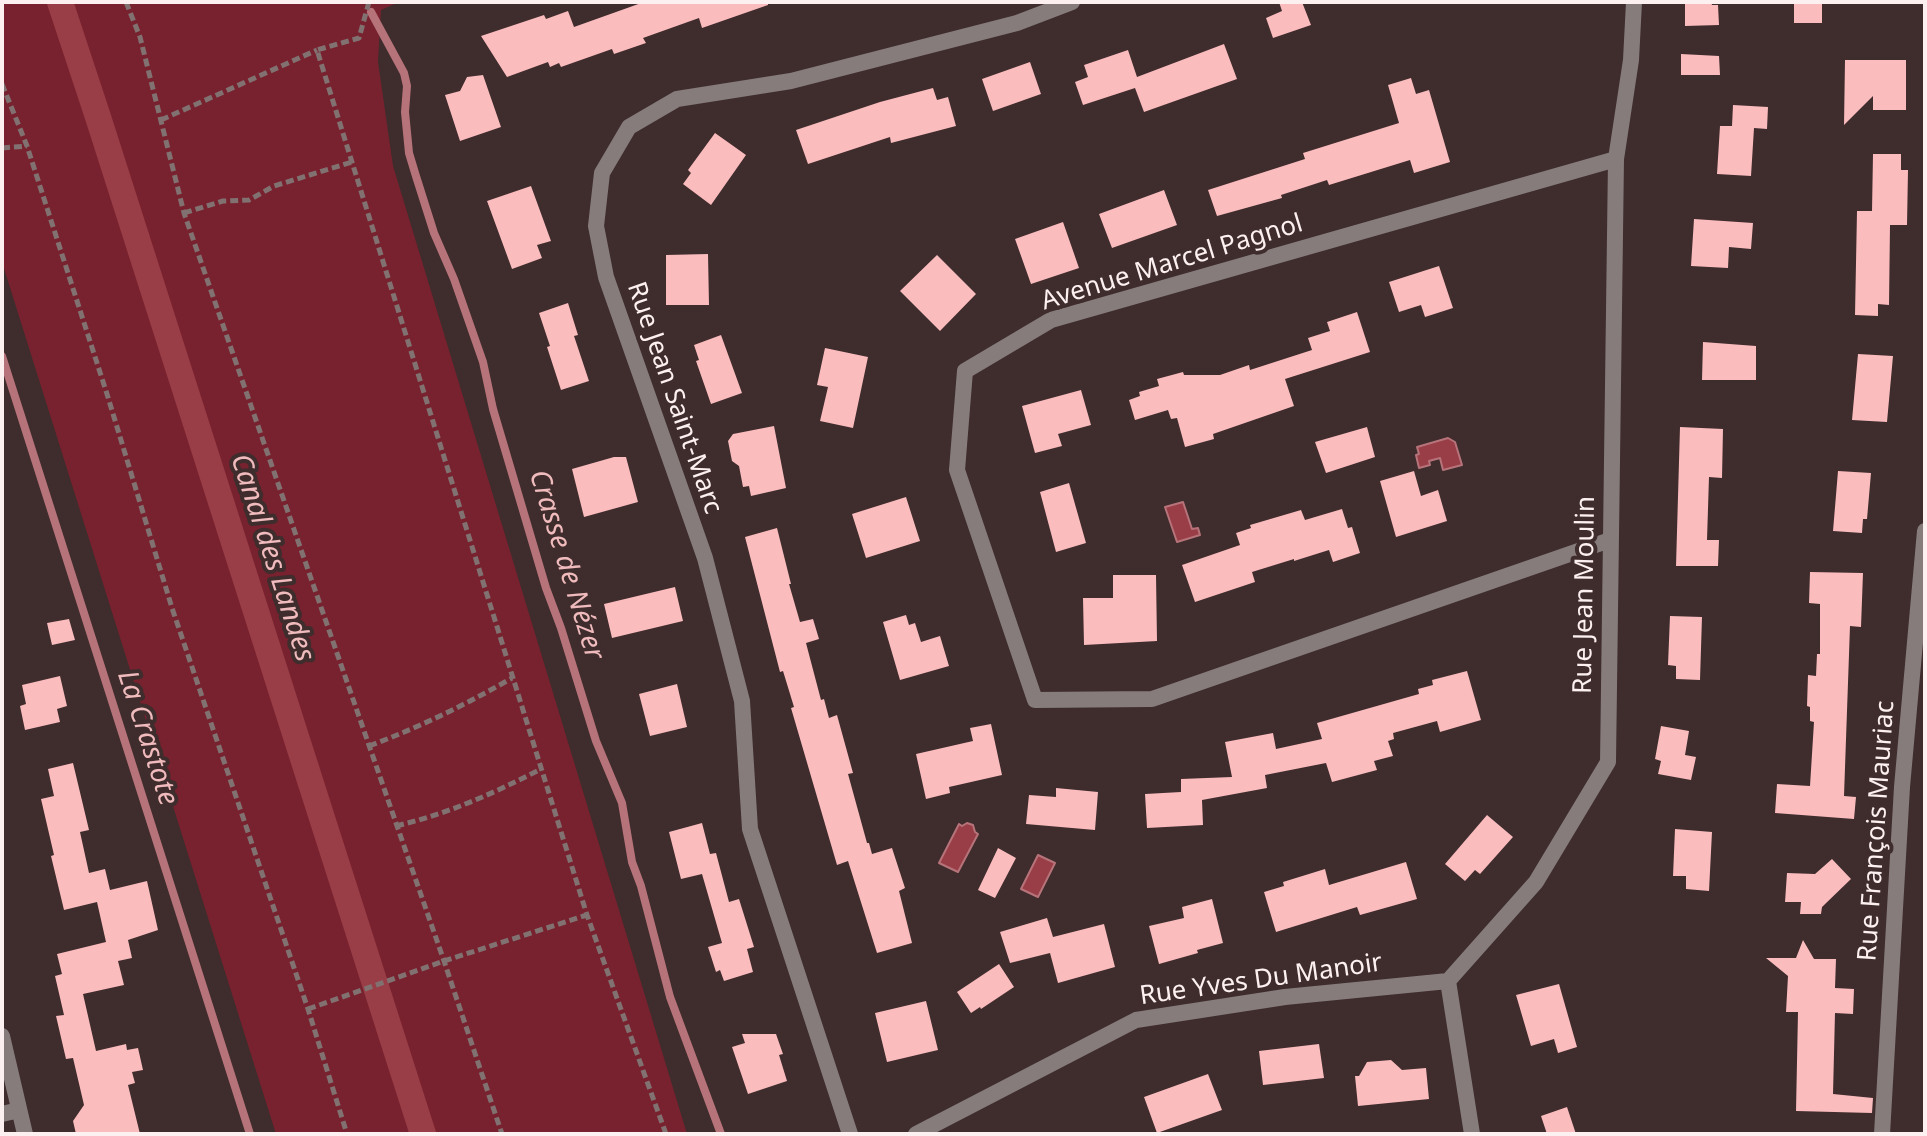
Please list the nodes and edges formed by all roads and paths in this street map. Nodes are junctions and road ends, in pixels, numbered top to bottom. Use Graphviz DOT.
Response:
graph roads {
  1 [pos="126,2"];
  2 [pos="369,2"];
  3 [pos="1072,2"];
  4 [pos="1634,2"];
  5 [pos="317,50"];
  6 [pos="2,84"];
  7 [pos="161,120"];
  8 [pos="27,146"];
  9 [pos="2,148"];
  10 [pos="1616,159"];
  11 [pos="352,162"];
  12 [pos="184,213"];
  13 [pos="1925,531"];
  14 [pos="1610,540"];
  15 [pos="512,678"];
  16 [pos="369,746"];
  17 [pos="541,769"];
  18 [pos="396,826"];
  19 [pos="587,915"];
  20 [pos="444,961"];
  21 [pos="1448,981"];
  22 [pos="308,1009"];
  23 [pos="2,1036"];
  24 [pos="19,1110"];
  25 [pos="2,1114"];
  26 [pos="25,1134"];
  27 [pos="347,1134"];
  28 [pos="502,1134"];
  29 [pos="666,1134"];
  30 [pos="850,1134"];
  31 [pos="916,1134"];
  32 [pos="1472,1134"];
  33 [pos="1882,1134"];
  1 -- 7 [label="path"];
  2 -- 5 [label="path"];
  3 -- 30 [label="street, Rue Jean Saint-Marc"];
  4 -- 10 [label="street, Rue Jean Moulin"];
  5 -- 7 [label="path"];
  5 -- 11 [label="path"];
  6 -- 8 [label="path"];
  7 -- 12 [label="path"];
  8 -- 9 [label="path"];
  8 -- 22 [label="path"];
  10 -- 14 [label="street, Rue Jean Moulin"];
  10 -- 14 [label="street, Avenue Marcel Pagnol"];
  11 -- 12 [label="path"];
  11 -- 15 [label="path"];
  12 -- 16 [label="path"];
  13 -- 33 [label="street, Rue François Mauriac"];
  14 -- 21 [label="street, Rue Jean Moulin"];
  15 -- 16 [label="path"];
  15 -- 17 [label="path"];
  16 -- 18 [label="path"];
  17 -- 18 [label="path"];
  17 -- 19 [label="path"];
  18 -- 20 [label="path"];
  19 -- 20 [label="path"];
  19 -- 29 [label="path"];
  20 -- 22 [label="path"];
  20 -- 28 [label="path"];
  21 -- 31 [label="street, Rue Yves Du Manoir"];
  21 -- 32 [label="street"];
  22 -- 27 [label="path"];
  23 -- 24 [label="street"];
  24 -- 25 [label="street"];
  24 -- 26 [label="street"];
}
